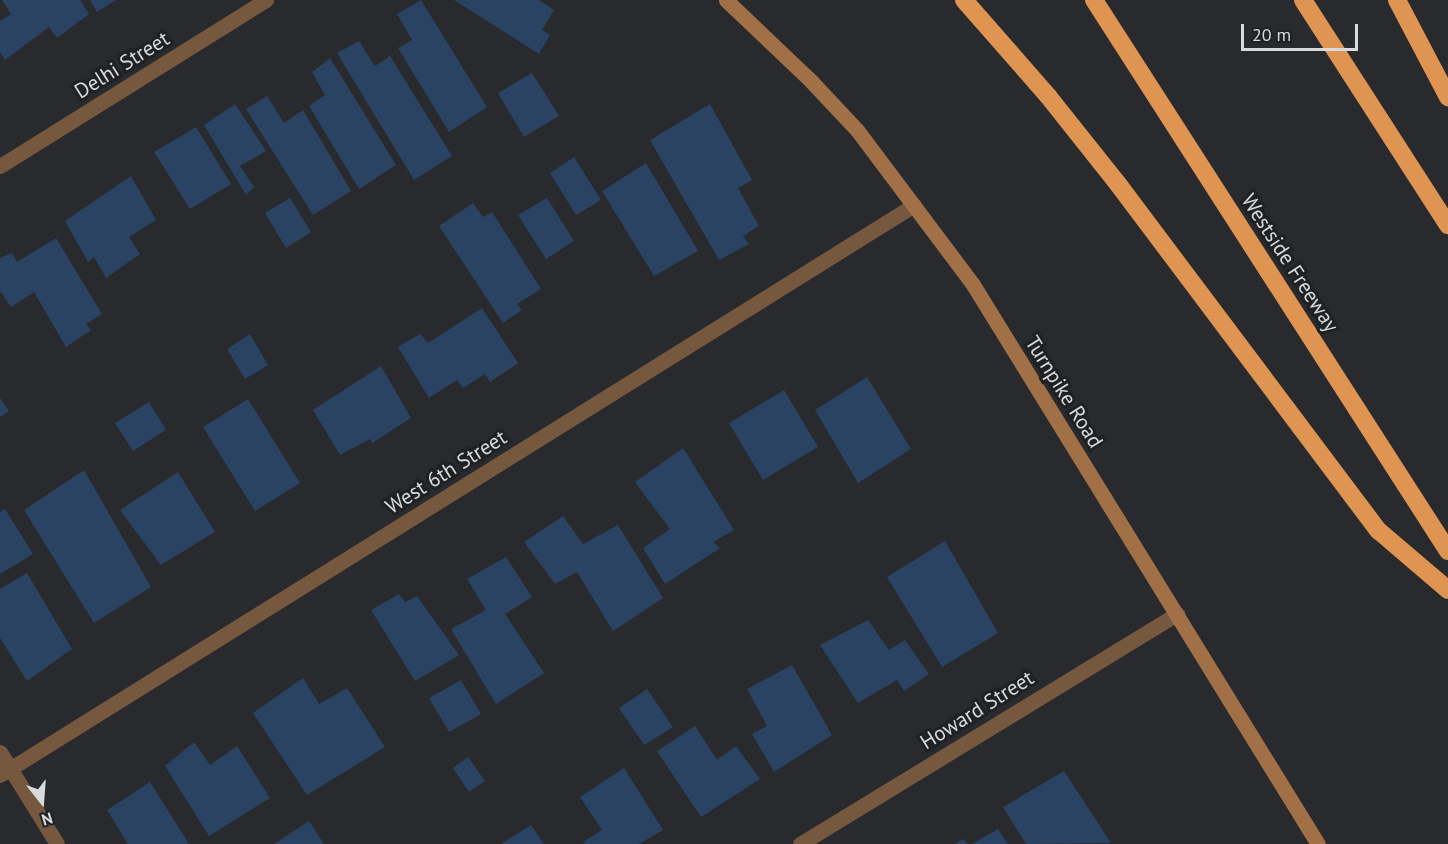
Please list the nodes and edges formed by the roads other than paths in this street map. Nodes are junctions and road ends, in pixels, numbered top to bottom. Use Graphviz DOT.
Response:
graph roads {
  1 [pos="266,0"];
  2 [pos="726,0"];
  3 [pos="964,0"];
  4 [pos="1094,0"];
  5 [pos="1303,0"];
  6 [pos="1397,0"];
  7 [pos="1448,97"];
  8 [pos="0,166"];
  9 [pos="914,205"];
  10 [pos="1448,225"];
  11 [pos="1448,550"];
  12 [pos="1448,590"];
  13 [pos="1177,614"];
  14 [pos="0,752"];
  15 [pos="5,772"];
  16 [pos="57,844"];
  17 [pos="800,844"];
  18 [pos="1318,844"];
  1 -- 8 [label="street, Delhi Street"];
  2 -- 9 [label="street, Turnpike Road"];
  3 -- 12 [label="highway"];
  4 -- 11 [label="highway, Westside Freeway"];
  5 -- 10 [label="highway"];
  6 -- 7 [label="highway"];
  9 -- 13 [label="street, Turnpike Road"];
  9 -- 15 [label="street, West 6th Street"];
  13 -- 17 [label="street, Howard Street"];
  13 -- 18 [label="street, Turnpike Road"];
  14 -- 15 [label="street"];
  15 -- 16 [label="street"];
}
